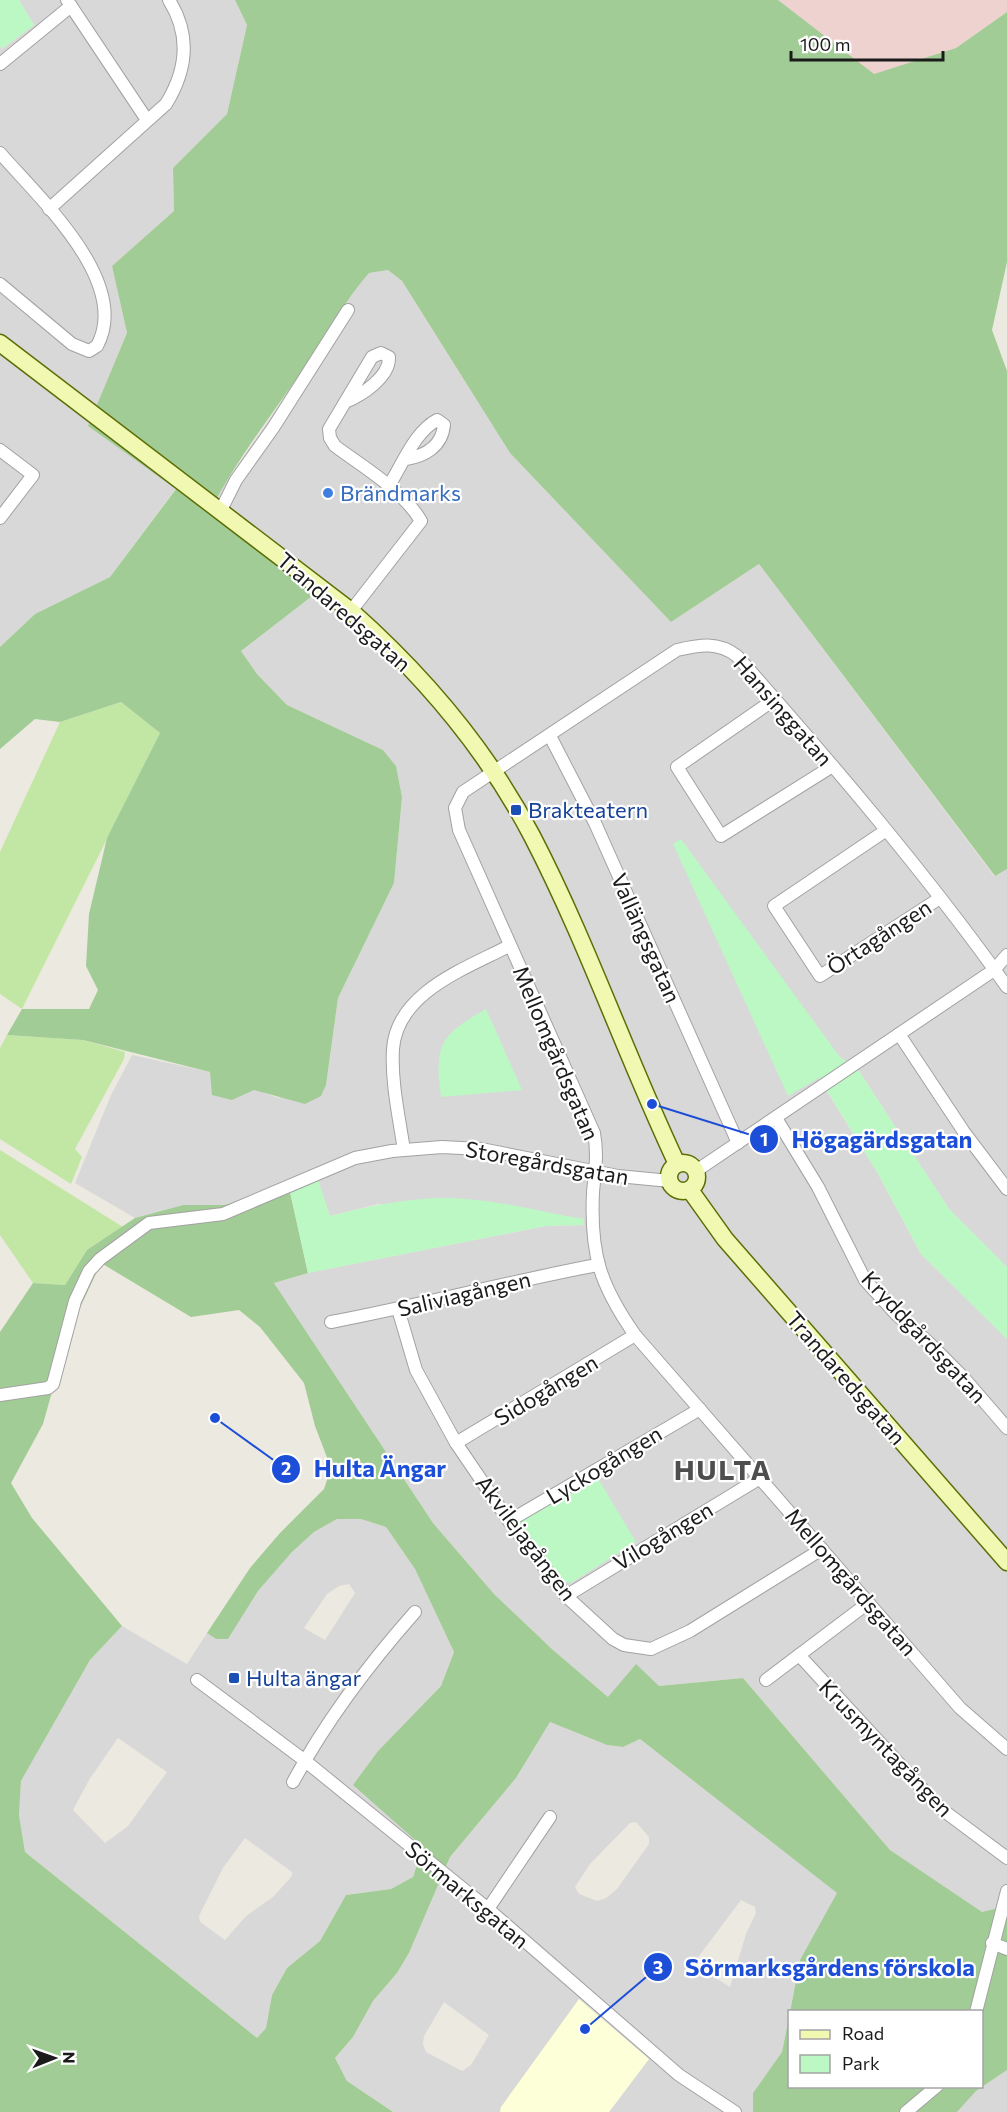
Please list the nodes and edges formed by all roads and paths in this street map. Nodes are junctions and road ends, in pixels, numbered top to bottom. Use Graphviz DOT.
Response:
graph roads {
  1 [pos="169,0"];
  2 [pos="69,3"];
  3 [pos="0,64"];
  4 [pos="147,120"];
  5 [pos="0,153"];
  6 [pos="49,209"];
  7 [pos="0,284"];
  8 [pos="348,310"];
  9 [pos="0,343"];
  10 [pos="345,402"];
  11 [pos="0,450"];
  12 [pos="406,459"];
  13 [pos="388,487"];
  14 [pos="221,510"];
  15 [pos="0,518"];
  16 [pos="351,611"];
  17 [pos="775,699"];
  18 [pos="550,736"];
  19 [pos="831,767"];
  20 [pos="492,772"];
  21 [pos="885,831"];
  22 [pos="940,898"];
  23 [pos="509,946"];
  24 [pos="1007,956"];
  25 [pos="994,970"];
  26 [pos="1007,987"];
  27 [pos="899,1034"];
  28 [pos="776,1118"];
  29 [pos="738,1143"];
  30 [pos="404,1150"];
  31 [pos="677,1164"];
  32 [pos="696,1171"];
  33 [pos="596,1172"];
  34 [pos="670,1181"];
  35 [pos="1007,1189"];
  36 [pos="690,1190"];
  37 [pos="597,1265"];
  38 [pos="398,1309"];
  39 [pos="331,1322"];
  40 [pos="635,1335"];
  41 [pos="0,1395"];
  42 [pos="700,1409"];
  43 [pos="1007,1428"];
  44 [pos="456,1443"];
  45 [pos="760,1478"];
  46 [pos="509,1521"];
  47 [pos="822,1549"];
  48 [pos="1007,1562"];
  49 [pos="566,1596"];
  50 [pos="868,1603"];
  51 [pos="415,1612"];
  52 [pos="799,1655"];
  53 [pos="197,1680"];
  54 [pos="766,1680"];
  55 [pos="1007,1749"];
  56 [pos="304,1760"];
  57 [pos="293,1782"];
  58 [pos="550,1817"];
  59 [pos="1007,1858"];
  60 [pos="1007,1891"];
  61 [pos="488,1909"];
  62 [pos="992,1943"];
  63 [pos="1007,1950"];
  64 [pos="976,2010"];
  65 [pos="935,2088"];
  66 [pos="735,2112"];
  67 [pos="906,2112"];
  1 -- 4 [label="street"];
  2 -- 3 [label="street"];
  2 -- 4 [label="street"];
  4 -- 6 [label="street"];
  5 -- 6 [label="street"];
  6 -- 7 [label="street"];
  8 -- 14 [label="street"];
  9 -- 14 [label="street, Trandaredsgatan"];
  10 -- 13 [label="street"];
  11 -- 15 [label="street"];
  12 -- 13 [label="street"];
  13 -- 16 [label="street"];
  14 -- 16 [label="street, Trandaredsgatan"];
  16 -- 20 [label="street, Trandaredsgatan"];
  17 -- 18 [label="street, Hansinggatan"];
  17 -- 19 [label="street, Hansinggatan"];
  17 -- 19 [label="street"];
  18 -- 20 [label="street, Hansinggatan"];
  18 -- 29 [label="street, Vallängsgatan"];
  19 -- 21 [label="street, Hansinggatan"];
  20 -- 23 [label="street, Mellomgårdsgatan"];
  20 -- 31 [label="street, Trandaredsgatan"];
  21 -- 22 [label="street, Hansinggatan"];
  21 -- 22 [label="street, Örtagången"];
  22 -- 25 [label="street, Hansinggatan"];
  23 -- 30 [label="street"];
  23 -- 33 [label="street, Mellomgårdsgatan"];
  24 -- 25 [label="street"];
  25 -- 26 [label="street, Hansinggatan"];
  25 -- 27 [label="street"];
  27 -- 28 [label="street"];
  27 -- 35 [label="street"];
  28 -- 29 [label="street"];
  28 -- 43 [label="street, Kryddgårdsgatan"];
  29 -- 32 [label="street"];
  30 -- 33 [label="street, Storegårdsgatan"];
  30 -- 41 [label="street, Storegårdsgatan"];
  31 -- 32 [label="street"];
  31 -- 34 [label="street"];
  32 -- 36 [label="street"];
  33 -- 34 [label="street, Storegårdsgatan"];
  33 -- 37 [label="street, Mellomgårdsgatan"];
  34 -- 36 [label="street"];
  36 -- 48 [label="street, Trandaredsgatan"];
  37 -- 38 [label="street, Saliviagången"];
  37 -- 40 [label="street, Mellomgårdsgatan"];
  38 -- 39 [label="street, Saliviagången"];
  38 -- 44 [label="street, Akvilejagången"];
  40 -- 42 [label="street, Mellomgårdsgatan"];
  40 -- 44 [label="street, Sidogången"];
  42 -- 45 [label="street, Mellomgårdsgatan"];
  42 -- 46 [label="street, Lyckogången"];
  44 -- 46 [label="street, Akvilejagången"];
  45 -- 47 [label="street, Mellomgårdsgatan"];
  45 -- 49 [label="street, Vilogången"];
  46 -- 49 [label="street, Akvilejagången"];
  47 -- 49 [label="street, Akvilejagången"];
  47 -- 50 [label="street, Mellomgårdsgatan"];
  50 -- 52 [label="street"];
  50 -- 55 [label="street, Mellomgårdsgatan"];
  51 -- 56 [label="street"];
  52 -- 54 [label="street"];
  52 -- 59 [label="street, Krusmyntagången"];
  53 -- 56 [label="street, Sörmarksgatan"];
  56 -- 57 [label="street"];
  56 -- 61 [label="street, Sörmarksgatan"];
  58 -- 61 [label="street"];
  60 -- 62 [label="street"];
  61 -- 66 [label="street, Sörmarksgatan"];
  62 -- 63 [label="street"];
  62 -- 64 [label="street"];
  65 -- 67 [label="street"];
}
